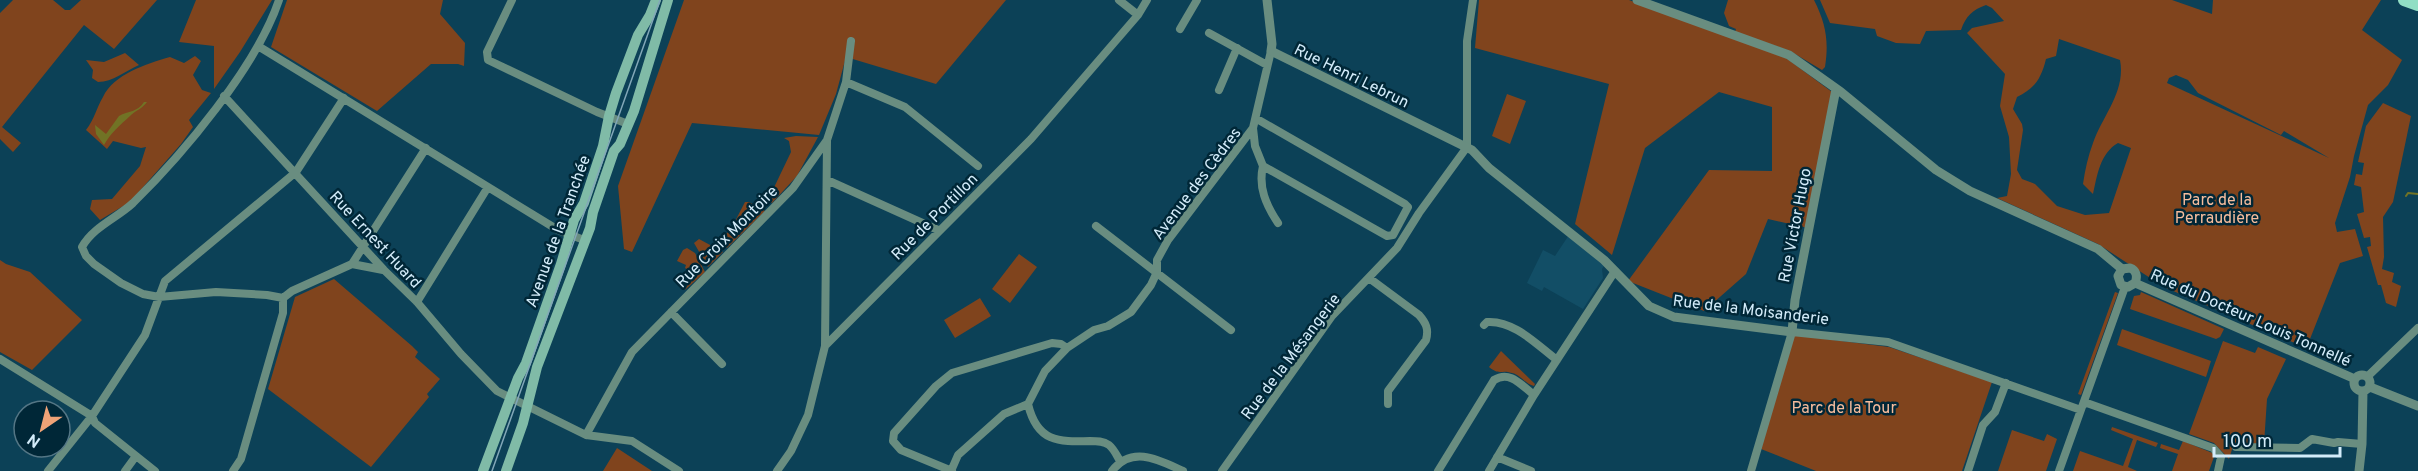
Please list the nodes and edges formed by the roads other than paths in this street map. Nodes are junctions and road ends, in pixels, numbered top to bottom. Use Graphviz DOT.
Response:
graph roads {
  1 [pos="279,0"];
  2 [pos="512,0"];
  3 [pos="656,0"];
  4 [pos="668,0"];
  5 [pos="1119,0"];
  6 [pos="1147,0"];
  7 [pos="1197,0"];
  8 [pos="1267,0"];
  9 [pos="1473,0"];
  10 [pos="1637,0"];
  11 [pos="2404,0"];
  12 [pos="2418,5"];
  13 [pos="1138,15"];
  14 [pos="1180,29"];
  15 [pos="1209,33"];
  16 [pos="851,41"];
  17 [pos="258,46"];
  18 [pos="1237,48"];
  19 [pos="1271,51"];
  20 [pos="1267,65"];
  21 [pos="846,82"];
  22 [pos="1836,88"];
  23 [pos="1219,90"];
  24 [pos="224,96"];
  25 [pos="344,98"];
  26 [pos="609,116"];
  27 [pos="1257,119"];
  28 [pos="628,124"];
  29 [pos="1253,128"];
  30 [pos="827,140"];
  31 [pos="1467,147"];
  32 [pos="426,148"];
  33 [pos="978,166"];
  34 [pos="1263,166"];
  35 [pos="296,172"];
  36 [pos="827,180"];
  37 [pos="488,187"];
  38 [pos="1278,223"];
  39 [pos="1095,226"];
  40 [pos="938,230"];
  41 [pos="569,235"];
  42 [pos="584,240"];
  43 [pos="363,246"];
  44 [pos="351,264"];
  45 [pos="2122,269"];
  46 [pos="384,270"];
  47 [pos="1615,271"];
  48 [pos="1157,272"];
  49 [pos="1369,278"];
  50 [pos="2135,282"];
  51 [pos="2124,286"];
  52 [pos="159,297"];
  53 [pos="283,298"];
  54 [pos="417,302"];
  55 [pos="670,312"];
  56 [pos="1484,325"];
  57 [pos="2418,328"];
  58 [pos="1231,330"];
  59 [pos="1792,332"];
  60 [pos="825,346"];
  61 [pos="1067,348"];
  62 [pos="0,359"];
  63 [pos="1557,360"];
  64 [pos="722,364"];
  65 [pos="2368,376"];
  66 [pos="2355,379"];
  67 [pos="2006,383"];
  68 [pos="2366,389"];
  69 [pos="1534,395"];
  70 [pos="509,399"];
  71 [pos="1028,404"];
  72 [pos="528,405"];
  73 [pos="1388,405"];
  74 [pos="2083,406"];
  75 [pos="2418,406"];
  76 [pos="92,416"];
  77 [pos="586,435"];
  78 [pos="2362,444"];
  79 [pos="2236,447"];
  80 [pos="136,456"];
  81 [pos="1497,457"];
  82 [pos="1120,461"];
  83 [pos="48,471"];
  84 [pos="125,471"];
  85 [pos="155,471"];
  86 [pos="233,471"];
  87 [pos="483,471"];
  88 [pos="506,471"];
  89 [pos="679,471"];
  90 [pos="777,471"];
  91 [pos="952,471"];
  92 [pos="1112,471"];
  93 [pos="1184,471"];
  94 [pos="1221,471"];
  95 [pos="1438,471"];
  96 [pos="1489,471"];
  97 [pos="1531,471"];
  98 [pos="1751,471"];
  99 [pos="1968,471"];
  100 [pos="2059,471"];
  101 [pos="2218,471"];
  102 [pos="2359,471"];
  1 -- 17 [label="street"];
  2 -- 26 [label="street"];
  3 -- 26 [label="main road, Avenue de la Tranchée"];
  4 -- 28 [label="main road, Avenue de la Tranchée"];
  5 -- 13 [label="street"];
  6 -- 13 [label="street, Rue de Portillon"];
  7 -- 14 [label="street"];
  8 -- 19 [label="street, Rue Henri Lebrun"];
  9 -- 31 [label="street"];
  10 -- 22 [label="street"];
  11 -- 12 [label="main road"];
  13 -- 40 [label="street, Rue de Portillon"];
  15 -- 18 [label="street"];
  16 -- 21 [label="street, Rue Croix Montoire"];
  17 -- 24 [label="street"];
  17 -- 25 [label="street"];
  18 -- 20 [label="street"];
  18 -- 23 [label="street"];
  19 -- 20 [label="street, Avenue des Cèdres"];
  19 -- 31 [label="street, Rue Henri Lebrun"];
  20 -- 27 [label="street, Avenue des Cèdres"];
  21 -- 30 [label="street, Rue Croix Montoire"];
  21 -- 33 [label="street"];
  22 -- 45 [label="street"];
  22 -- 59 [label="street, Rue Victor Hugo"];
  24 -- 35 [label="street, Rue Ernest Huard"];
  24 -- 52 [label="street"];
  25 -- 32 [label="street"];
  25 -- 35 [label="street"];
  26 -- 28 [label="street"];
  26 -- 41 [label="main road, Avenue de la Tranchée"];
  27 -- 29 [label="street, Avenue des Cèdres"];
  27 -- 34 [label="street"];
  28 -- 42 [label="main road, Avenue de la Tranchée"];
  29 -- 34 [label="street"];
  29 -- 48 [label="street, Avenue des Cèdres"];
  30 -- 36 [label="street"];
  30 -- 55 [label="street, Rue Croix Montoire"];
  31 -- 47 [label="street, Rue de la Moisanderie"];
  31 -- 49 [label="street, Rue de la Mésangerie"];
  32 -- 37 [label="street"];
  32 -- 43 [label="street"];
  34 -- 38 [label="street"];
  35 -- 43 [label="street, Rue Ernest Huard"];
  35 -- 52 [label="street"];
  36 -- 40 [label="street"];
  36 -- 60 [label="street"];
  37 -- 41 [label="street"];
  37 -- 54 [label="street"];
  39 -- 48 [label="street"];
  40 -- 60 [label="street, Rue de Portillon"];
  41 -- 42 [label="street"];
  41 -- 70 [label="main road, Avenue de la Tranchée"];
  42 -- 72 [label="main road, Avenue de la Tranchée"];
  43 -- 44 [label="street"];
  43 -- 46 [label="street, Rue Ernest Huard"];
  44 -- 46 [label="street"];
  44 -- 53 [label="street"];
  45 -- 50 [label="street"];
  45 -- 51 [label="street"];
  46 -- 54 [label="street, Rue Ernest Huard"];
  47 -- 59 [label="street, Rue de la Moisanderie"];
  47 -- 63 [label="street"];
  48 -- 58 [label="street"];
  48 -- 61 [label="street, Avenue des Cèdres"];
  49 -- 73 [label="street"];
  49 -- 94 [label="street, Rue de la Mésangerie"];
  50 -- 51 [label="street"];
  50 -- 66 [label="street, Rue du Docteur Louis Tonnellé"];
  51 -- 74 [label="street"];
  52 -- 53 [label="street"];
  52 -- 76 [label="street"];
  53 -- 86 [label="street"];
  54 -- 70 [label="street, Rue Ernest Huard"];
  55 -- 64 [label="street"];
  55 -- 77 [label="street, Rue Croix Montoire"];
  56 -- 63 [label="street"];
  57 -- 65 [label="street"];
  59 -- 67 [label="street, Rue de la Moisanderie"];
  59 -- 98 [label="street, Rue Victor Hugo"];
  60 -- 90 [label="street"];
  61 -- 71 [label="street, Avenue des Cèdres"];
  61 -- 91 [label="street"];
  62 -- 76 [label="street"];
  63 -- 69 [label="street"];
  65 -- 66 [label="street"];
  65 -- 68 [label="street"];
  66 -- 68 [label="street"];
  67 -- 74 [label="street, Rue de la Moisanderie"];
  67 -- 99 [label="street"];
  68 -- 75 [label="street"];
  68 -- 78 [label="street"];
  69 -- 81 [label="street"];
  69 -- 95 [label="street"];
  70 -- 72 [label="street"];
  70 -- 87 [label="main road, Avenue de la Tranchée"];
  71 -- 82 [label="street"];
  71 -- 91 [label="street"];
  72 -- 77 [label="street"];
  72 -- 88 [label="main road, Avenue de la Tranchée"];
  74 -- 100 [label="street"];
  74 -- 101 [label="street, Rue de la Moisanderie"];
  76 -- 80 [label="street"];
  76 -- 83 [label="street"];
  77 -- 89 [label="street"];
  78 -- 79 [label="street"];
  78 -- 102 [label="street"];
  80 -- 84 [label="street"];
  80 -- 85 [label="street"];
  81 -- 96 [label="street"];
  81 -- 97 [label="street"];
  82 -- 92 [label="street"];
  82 -- 93 [label="street"];
}
